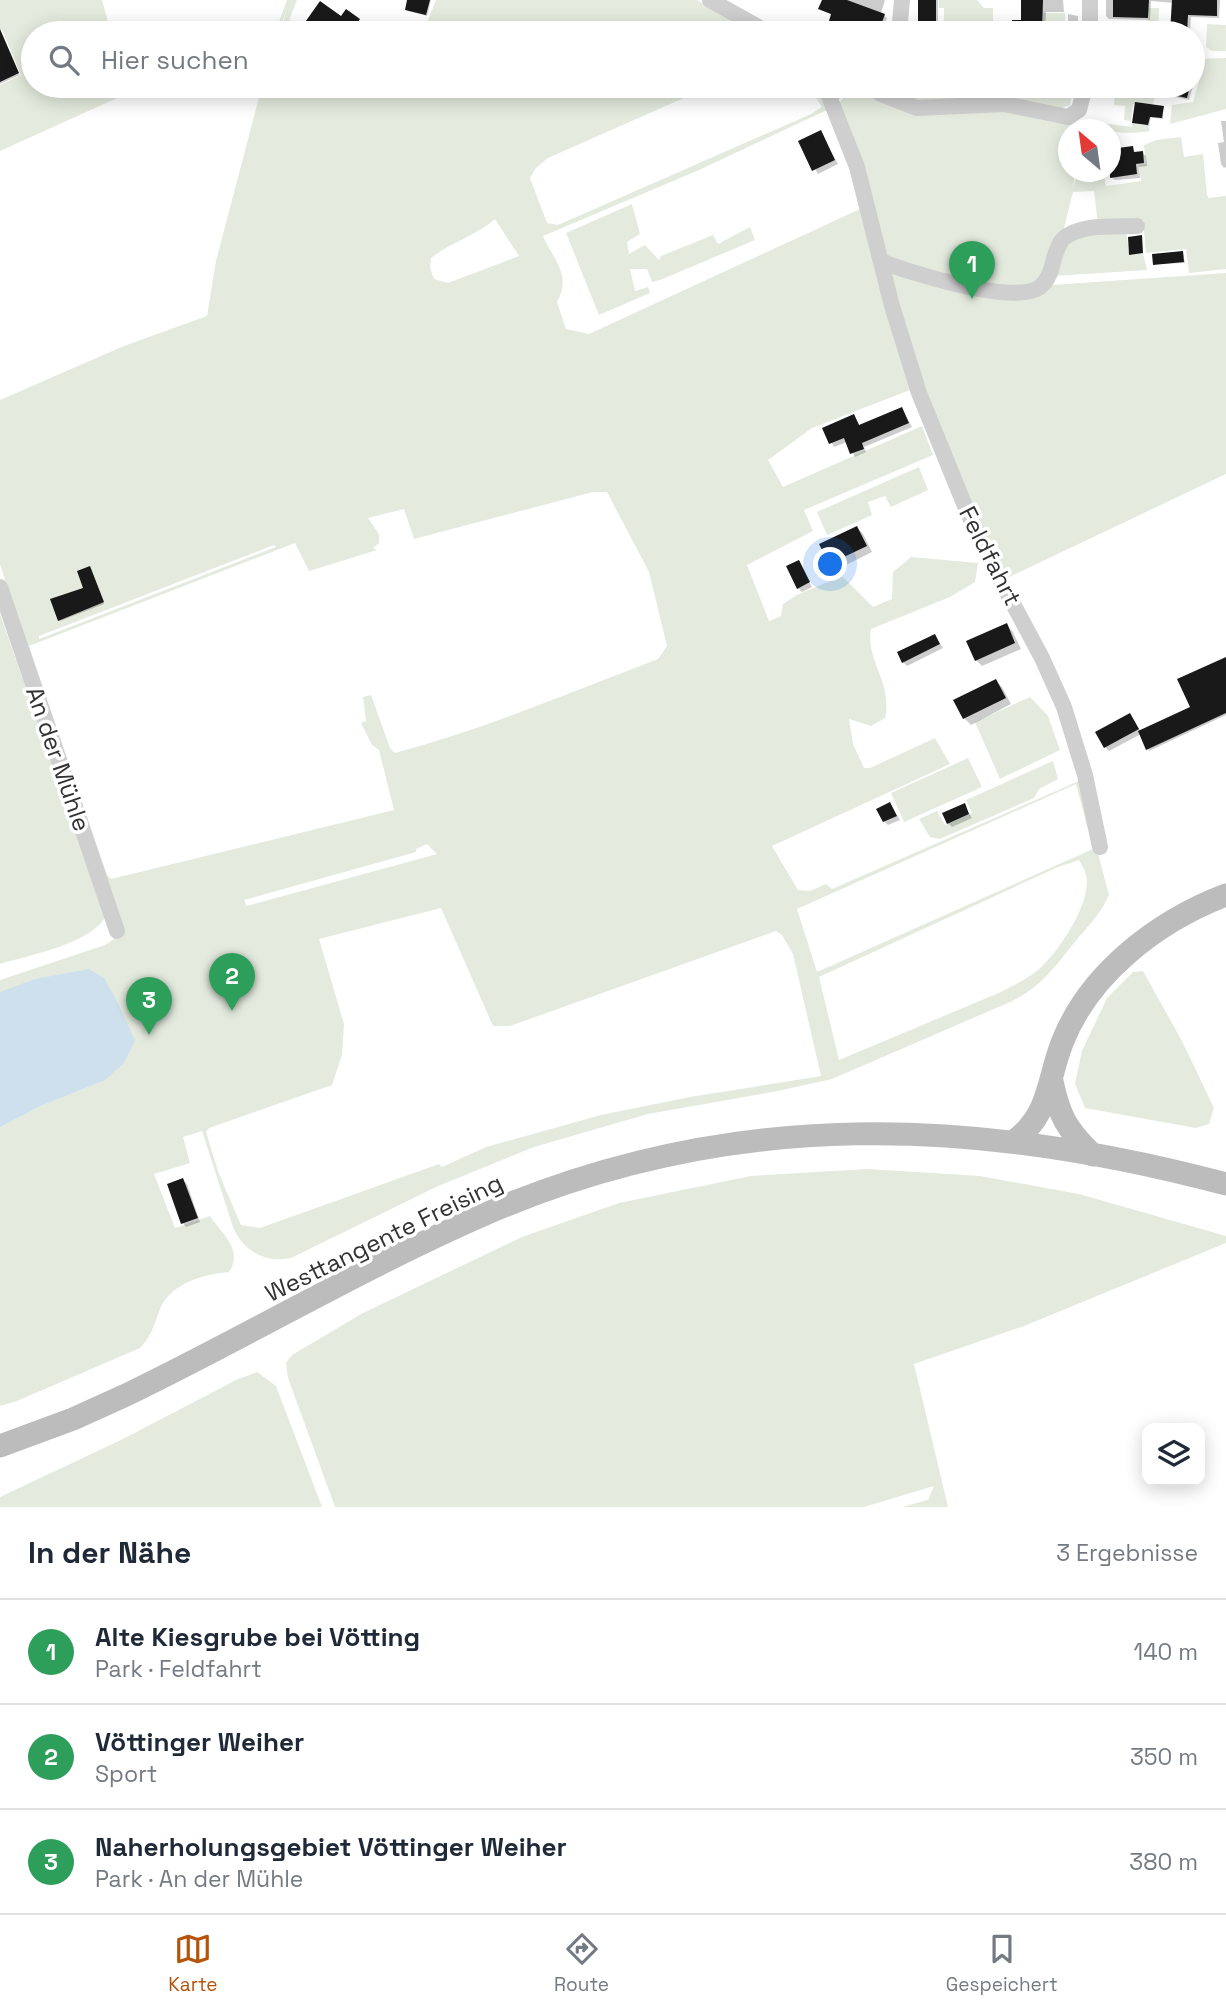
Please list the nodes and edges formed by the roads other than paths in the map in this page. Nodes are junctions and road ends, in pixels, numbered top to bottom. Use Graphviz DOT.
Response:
graph roads {
  1 [pos="710,0"];
  2 [pos="902,0"];
  3 [pos="1090,0"];
  4 [pos="748,21"];
  5 [pos="901,21"];
  6 [pos="1090,21"];
  7 [pos="830,98"];
  8 [pos="891,98"];
  9 [pos="1082,98"];
  10 [pos="1137,226"];
  11 [pos="883,262"];
  12 [pos="0,587"];
  13 [pos="1100,847"];
  14 [pos="1226,895"];
  15 [pos="117,931"];
  16 [pos="1052,1080"];
  17 [pos="1013,1142"];
  18 [pos="1093,1155"];
  19 [pos="1226,1184"];
  20 [pos="0,1446"];
  1 -- 4 [label="street"];
  2 -- 5 [label="street"];
  3 -- 6 [label="street"];
  7 -- 11 [label="street, Feldfahrt"];
  8 -- 9 [label="street"];
  10 -- 11 [label="street"];
  11 -- 13 [label="street, Feldfahrt"];
  12 -- 15 [label="street, An der Mühle"];
  14 -- 16 [label="main road"];
  16 -- 17 [label="main road"];
  16 -- 18 [label="main road"];
  17 -- 18 [label="main road, Westtangente Freising"];
  17 -- 20 [label="main road, Westtangente Freising"];
  18 -- 19 [label="main road, Westtangente Freising"];
}
